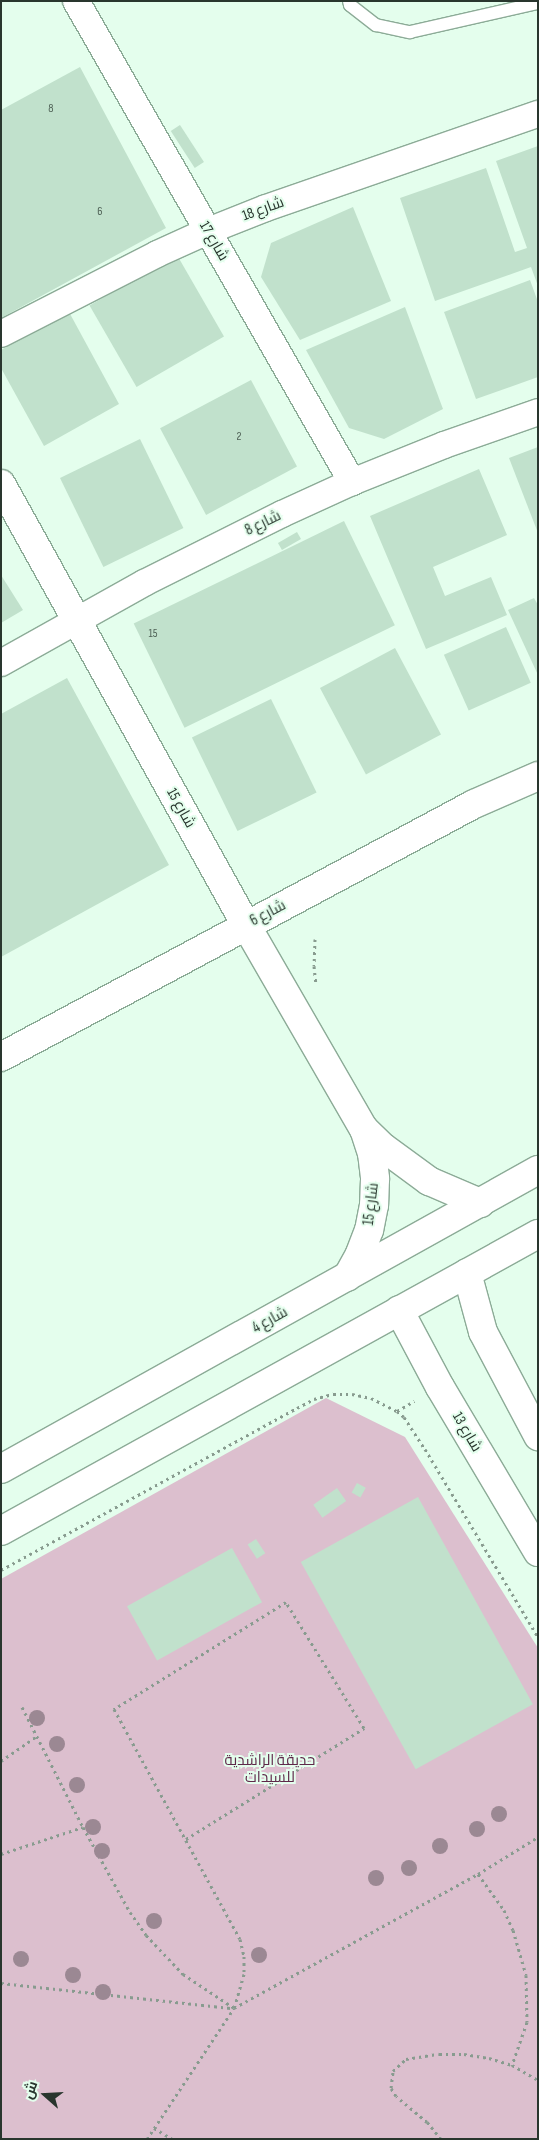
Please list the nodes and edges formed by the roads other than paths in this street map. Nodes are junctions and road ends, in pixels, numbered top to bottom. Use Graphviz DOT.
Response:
graph roads {
  1 [pos="76,1"];
  2 [pos="349,1"];
  3 [pos="538,3"];
  4 [pos="538,114"];
  5 [pos="208,231"];
  6 [pos="1,334"];
  7 [pos="538,412"];
  8 [pos="352,482"];
  9 [pos="1,484"];
  10 [pos="76,620"];
  11 [pos="1,663"];
  12 [pos="538,776"];
  13 [pos="246,924"];
  14 [pos="1,1057"];
  15 [pos="364,1129"];
  16 [pos="538,1170"];
  17 [pos="480,1203"];
  18 [pos="538,1234"];
  19 [pos="468,1273"];
  20 [pos="348,1277"];
  21 [pos="399,1310"];
  22 [pos="536,1431"];
  23 [pos="1,1469"];
  24 [pos="1,1531"];
  25 [pos="538,1552"];
  1 -- 5 [label="street, شارع 17"];
  2 -- 3 [label="lane"];
  4 -- 5 [label="street, شارع 18"];
  5 -- 6 [label="street, شارع 18"];
  5 -- 8 [label="street, شارع 17"];
  7 -- 8 [label="street, شارع 8"];
  8 -- 10 [label="street, شارع 8"];
  9 -- 10 [label="street, شارع 15"];
  10 -- 11 [label="street, شارع 8"];
  10 -- 13 [label="street, شارع 15"];
  12 -- 13 [label="street, شارع 6"];
  13 -- 14 [label="street, شارع 6"];
  13 -- 15 [label="street, شارع 15"];
  15 -- 17 [label="street, شارع 15"];
  15 -- 20 [label="street, شارع 15"];
  16 -- 17 [label="street, شارع 4"];
  17 -- 20 [label="street, شارع 4"];
  18 -- 19 [label="street"];
  19 -- 21 [label="street"];
  19 -- 22 [label="street"];
  20 -- 23 [label="street, شارع 4"];
  21 -- 24 [label="street"];
  21 -- 25 [label="street, شارع 13"];
}
